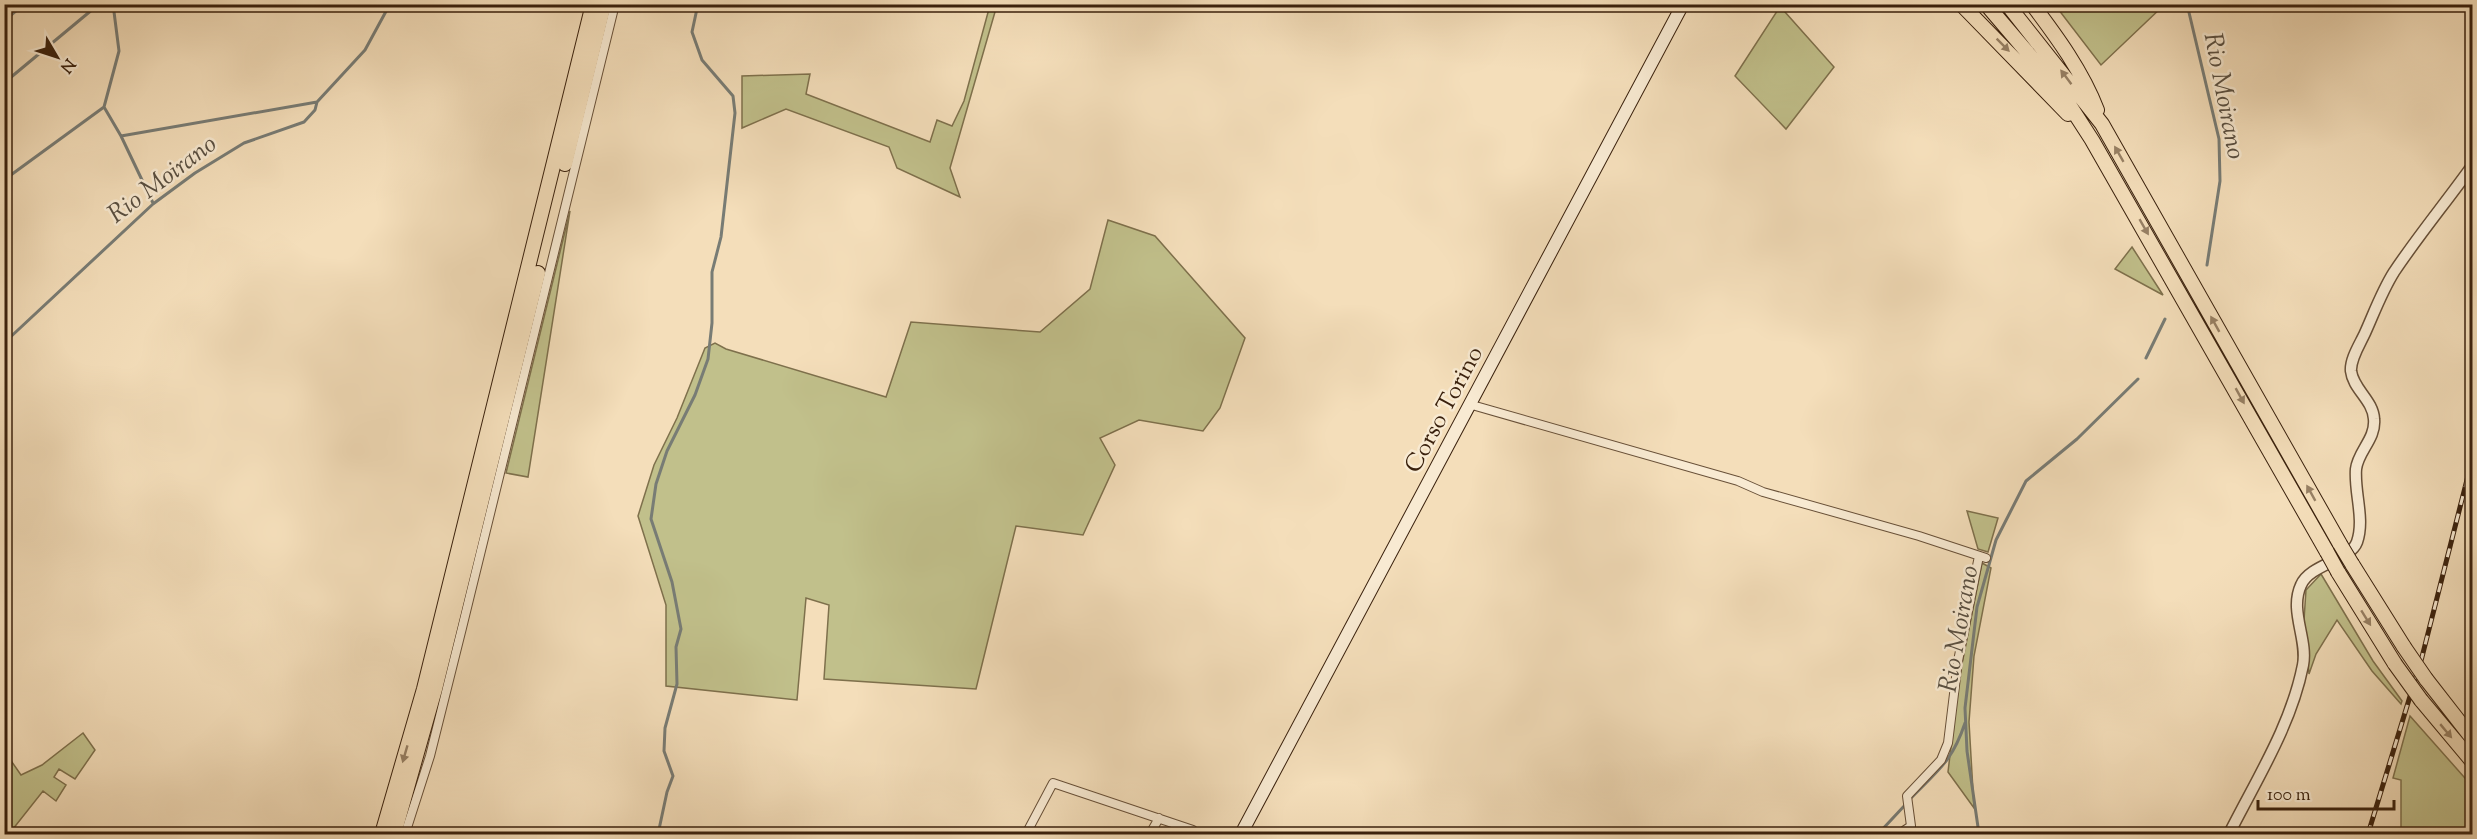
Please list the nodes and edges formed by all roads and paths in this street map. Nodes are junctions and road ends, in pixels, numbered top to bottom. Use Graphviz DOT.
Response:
graph roads {
  1 [pos="593,4"];
  2 [pos="604,4"];
  3 [pos="615,4"];
  4 [pos="1683,4"];
  5 [pos="1960,4"];
  6 [pos="1986,4"];
  7 [pos="2007,4"];
  8 [pos="2032,4"];
  9 [pos="2102,124"];
  10 [pos="2092,140"];
  11 [pos="2472,166"];
  12 [pos="1472,405"];
  13 [pos="2472,738"];
  14 [pos="2472,761"];
  15 [pos="1159,818"];
  16 [pos="382,834"];
  17 [pos="394,834"];
  18 [pos="405,834"];
  19 [pos="1026,834"];
  20 [pos="1150,834"];
  21 [pos="1196,834"];
  22 [pos="1241,834"];
  23 [pos="1899,834"];
  24 [pos="2229,834"];
  1 -- 16 [label="main road, one-way"];
  2 -- 17 [label="main road"];
  3 -- 18 [label="street"];
  4 -- 12 [label="main road, Corso Torino"];
  5 -- 10 [label="main road, one-way"];
  6 -- 10 [label="main road"];
  9 -- 7 [label="main road, one-way"];
  8 -- 9 [label="main road"];
  13 -- 9 [label="main road, one-way, bridge"];
  10 -- 14 [label="main road, one-way, bridge"];
  11 -- 24 [label="street"];
  12 -- 22 [label="main road, Corso Torino"];
  12 -- 23 [label="street"];
  15 -- 19 [label="street"];
  15 -- 20 [label="street"];
  15 -- 21 [label="street"];
}
